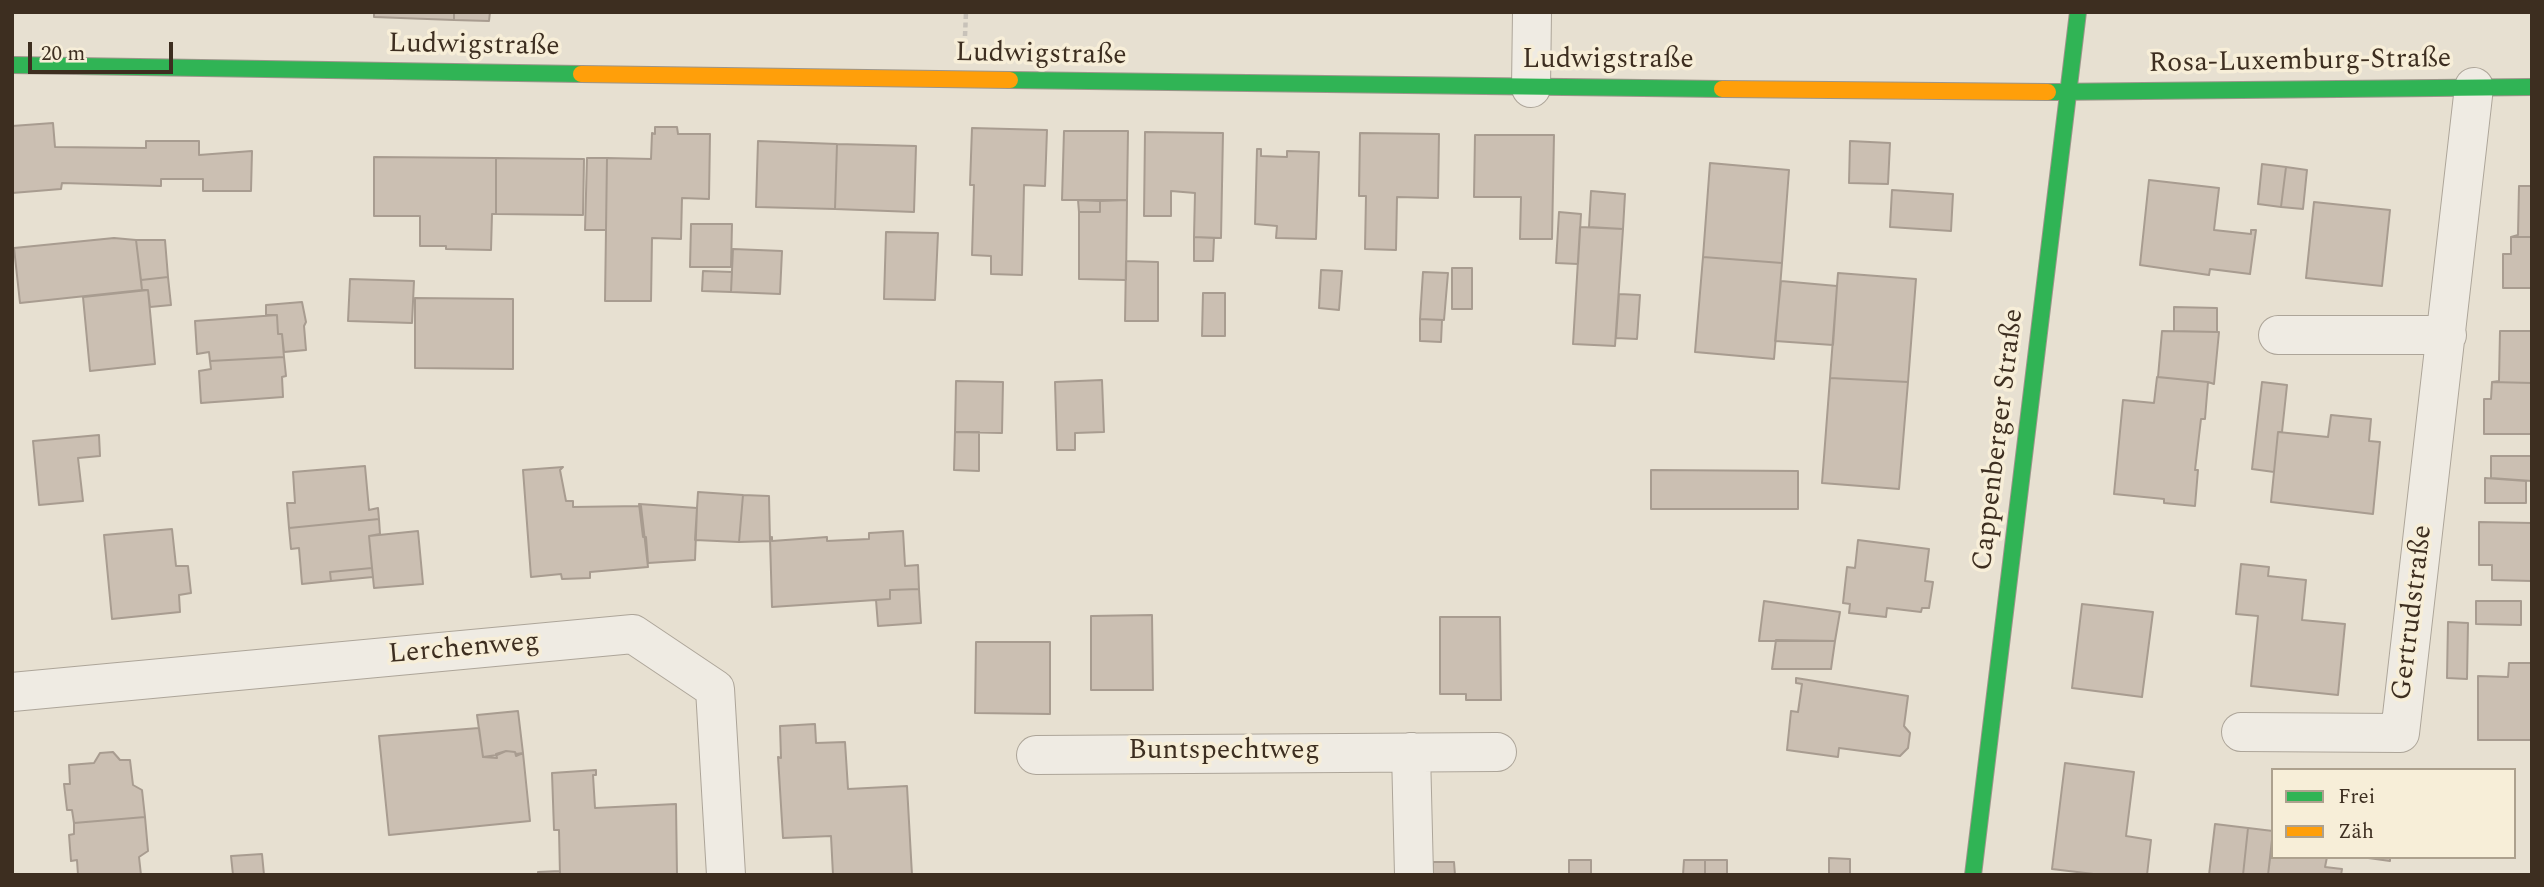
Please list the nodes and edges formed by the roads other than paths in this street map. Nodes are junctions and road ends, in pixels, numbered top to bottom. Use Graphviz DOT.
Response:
graph roads {
  1 [pos="1532,12"];
  2 [pos="2078,12"];
  3 [pos="12,65"];
  4 [pos="2474,87"];
  5 [pos="2532,87"];
  6 [pos="1531,88"];
  7 [pos="2069,92"];
  8 [pos="2278,335"];
  9 [pos="2447,335"];
  10 [pos="12,692"];
  11 [pos="2241,732"];
  12 [pos="1411,752"];
  13 [pos="1497,752"];
  14 [pos="1036,755"];
  15 [pos="726,875"];
  16 [pos="1414,875"];
  17 [pos="1973,875"];
  1 -- 6 [label="street"];
  2 -- 7 [label="street, Cappenberger Straße"];
  3 -- 6 [label="street, Ludwigstraße"];
  4 -- 5 [label="street, Rosa-Luxemburg-Straße"];
  4 -- 7 [label="street, Rosa-Luxemburg-Straße"];
  4 -- 9 [label="street, Gertrudstraße"];
  6 -- 7 [label="street, Ludwigstraße"];
  7 -- 17 [label="street, Cappenberger Straße"];
  8 -- 9 [label="street"];
  9 -- 11 [label="street, Gertrudstraße"];
  10 -- 15 [label="street, Lerchenweg"];
  12 -- 13 [label="street, Buntspechtweg"];
  12 -- 14 [label="street, Buntspechtweg"];
  12 -- 16 [label="street"];
}
